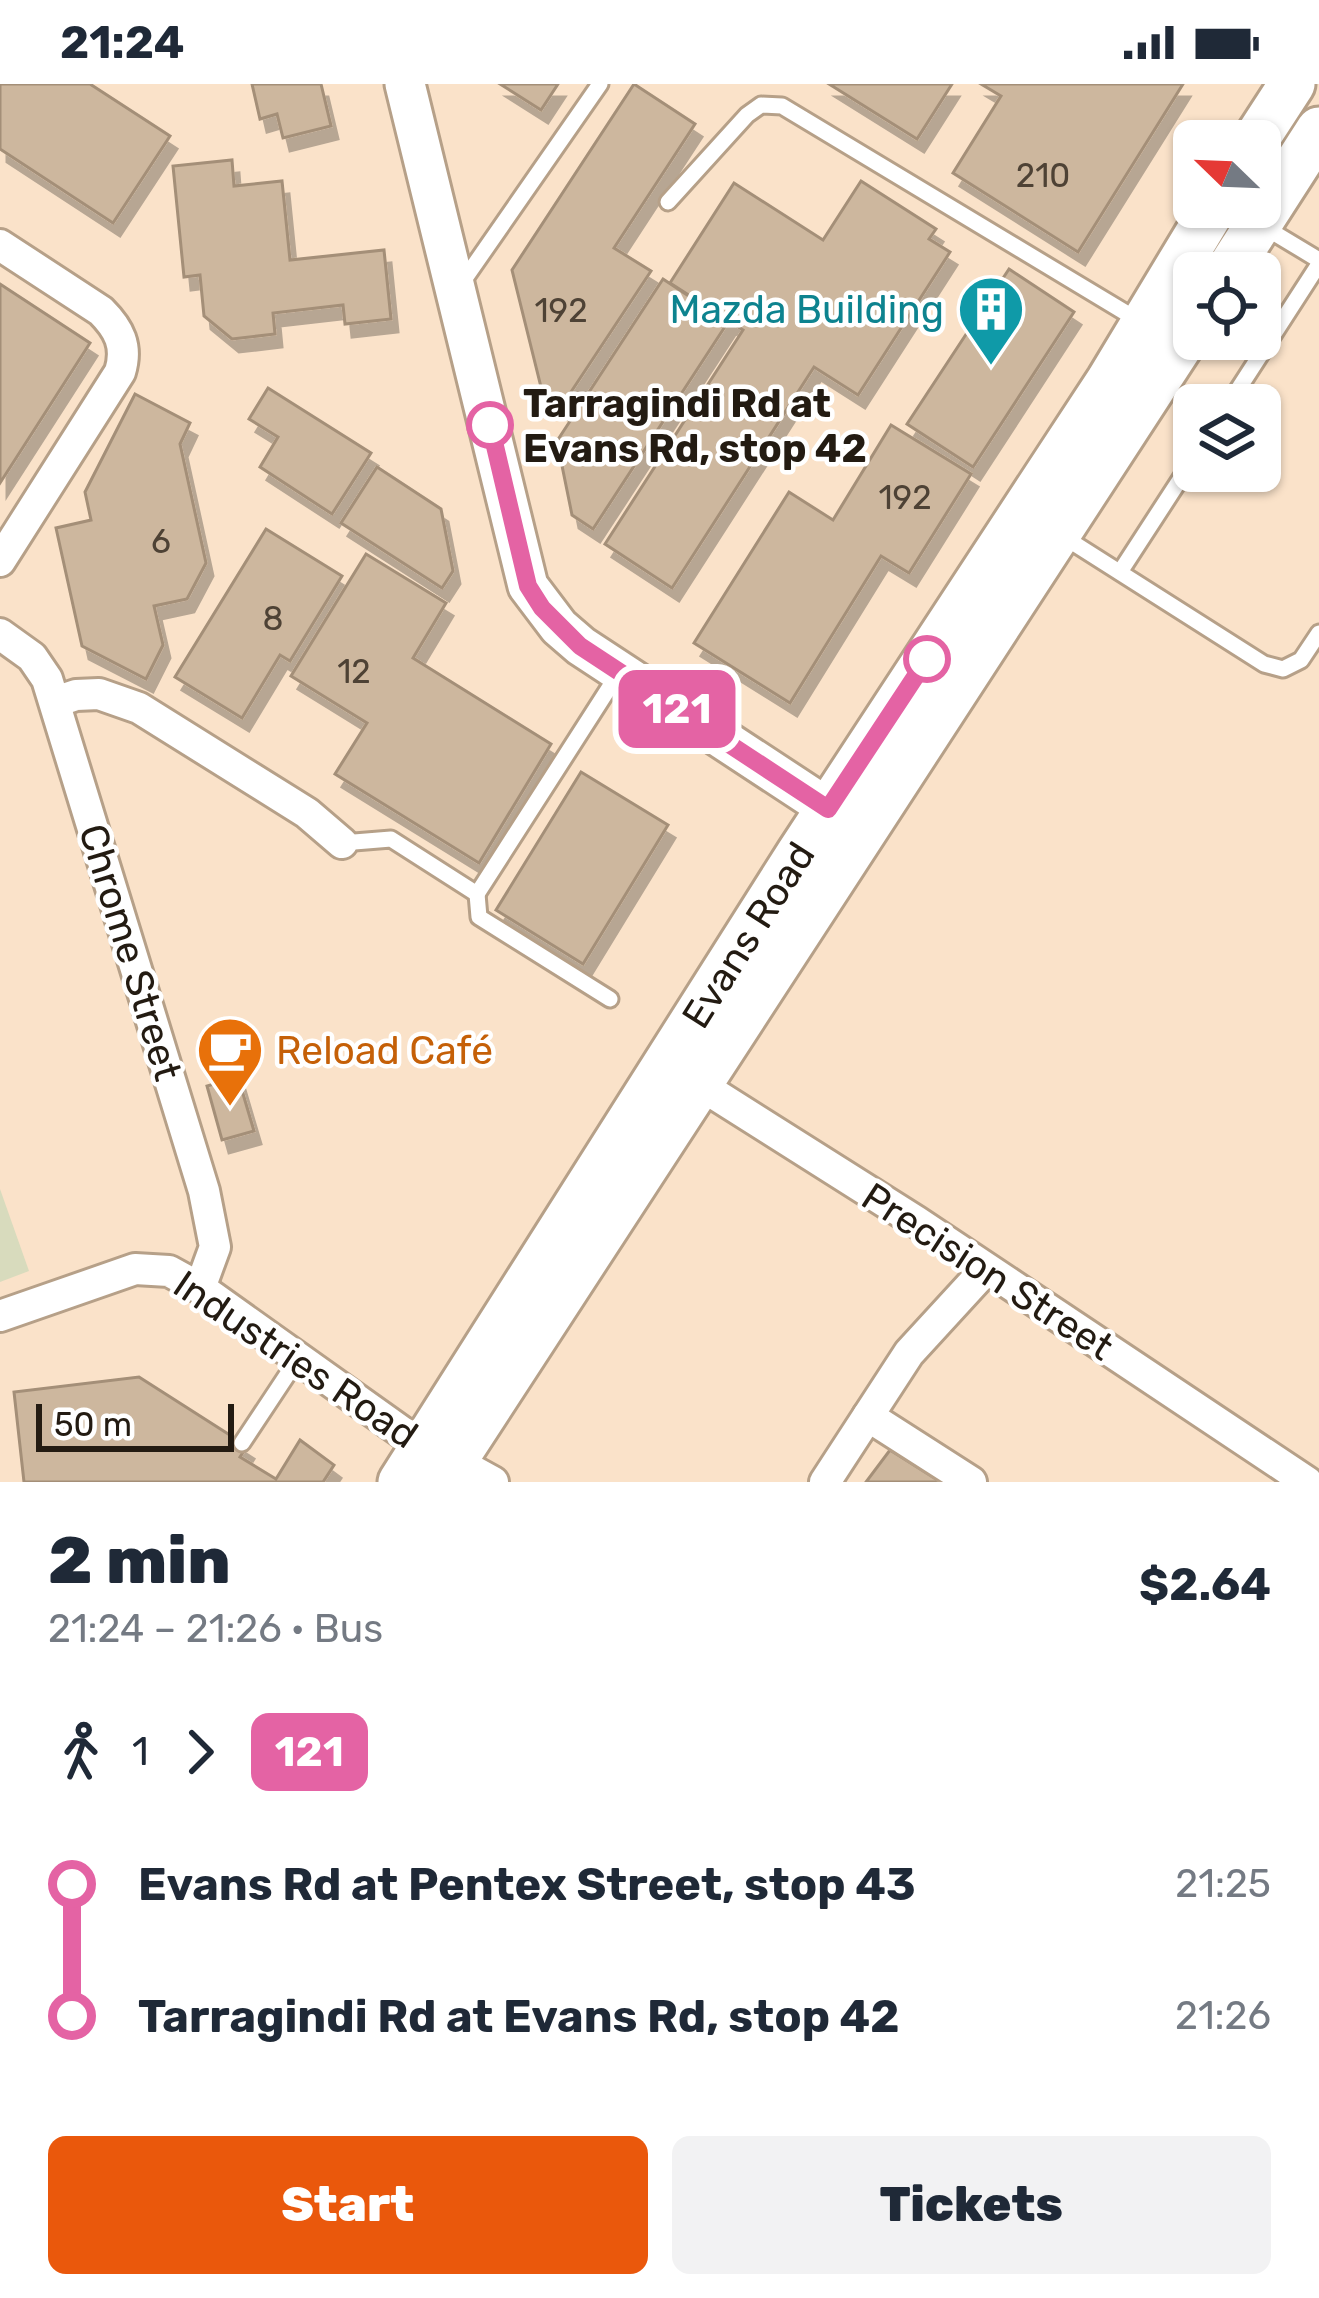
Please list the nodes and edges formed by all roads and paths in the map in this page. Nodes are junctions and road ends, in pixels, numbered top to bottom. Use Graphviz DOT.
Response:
graph roads {
  1 [pos="405,84"];
  2 [pos="600,84"];
  3 [pos="1292,84"];
  4 [pos="1269,120"];
  5 [pos="1319,130"];
  6 [pos="1281,190"];
  7 [pos="668,202"];
  8 [pos="1201,228"];
  9 [pos="1265,228"];
  10 [pos="0,245"];
  11 [pos="1319,262"];
  12 [pos="458,290"];
  13 [pos="1144,324"];
  14 [pos="1173,357"];
  15 [pos="1241,384"];
  16 [pos="1173,490"];
  17 [pos="1059,533"];
  18 [pos="0,561"];
  19 [pos="1120,572"];
  20 [pos="1319,633"];
  21 [pos="0,634"];
  22 [pos="620,672"];
  23 [pos="55,702"];
  24 [pos="846,821"];
  25 [pos="342,843"];
  26 [pos="477,894"];
  27 [pos="610,999"];
  28 [pos="682,1074"];
  29 [pos="986,1269"];
  30 [pos="200,1288"];
  31 [pos="0,1316"];
  32 [pos="297,1360"];
  33 [pos="868,1416"];
  34 [pos="242,1443"];
  35 [pos="443,1470"];
  36 [pos="825,1482"];
  37 [pos="971,1482"];
  38 [pos="1306,1482"];
  1 -- 12 [label="street"];
  2 -- 12 [label="lane"];
  3 -- 4 [label="main road"];
  5 -- 6 [label="main road"];
  7 -- 13 [label="lane"];
  8 -- 13 [label="main road, Evans Road"];
  9 -- 11 [label="lane"];
  10 -- 18 [label="street"];
  11 -- 15 [label="lane"];
  12 -- 22 [label="street"];
  13 -- 24 [label="main road, Evans Road"];
  14 -- 17 [label="main road, Evans Road"];
  16 -- 19 [label="lane"];
  17 -- 19 [label="lane"];
  17 -- 24 [label="main road, Evans Road"];
  19 -- 20 [label="lane"];
  21 -- 23 [label="street, Chrome Street"];
  22 -- 24 [label="street"];
  22 -- 26 [label="lane"];
  23 -- 25 [label="street"];
  23 -- 30 [label="street, Chrome Street"];
  24 -- 28 [label="main road, Evans Road"];
  25 -- 26 [label="lane"];
  26 -- 27 [label="lane"];
  28 -- 29 [label="street, Precision Street"];
  28 -- 35 [label="main road, Evans Road"];
  29 -- 33 [label="street"];
  29 -- 38 [label="street, Precision Street"];
  30 -- 31 [label="street, Industries Road"];
  30 -- 32 [label="street, Industries Road"];
  32 -- 34 [label="lane"];
  32 -- 35 [label="street, Industries Road"];
  33 -- 36 [label="street"];
  33 -- 37 [label="street"];
}
